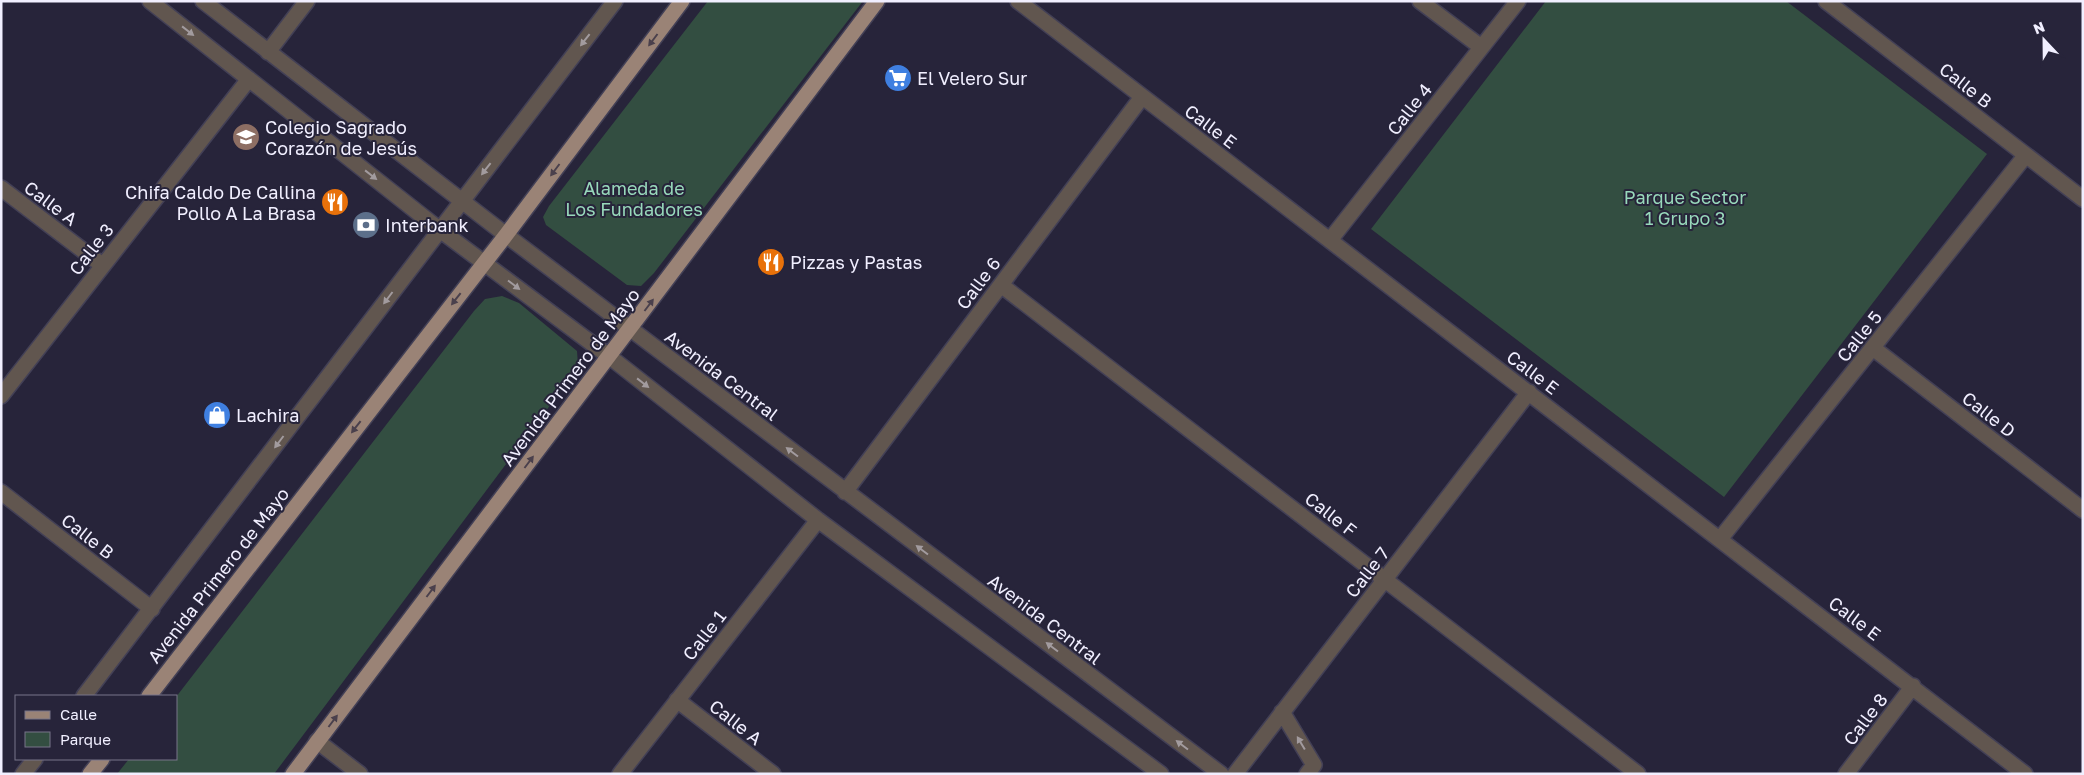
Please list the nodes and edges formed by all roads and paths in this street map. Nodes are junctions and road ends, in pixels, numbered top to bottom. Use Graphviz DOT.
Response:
graph roads {
  1 [pos="150,1"];
  2 [pos="203,1"];
  3 [pos="307,1"];
  4 [pos="615,1"];
  5 [pos="682,1"];
  6 [pos="877,1"];
  7 [pos="1018,1"];
  8 [pos="1420,1"];
  9 [pos="1518,1"];
  10 [pos="1826,1"];
  11 [pos="1481,48"];
  12 [pos="268,52"];
  13 [pos="249,79"];
  14 [pos="1142,97"];
  15 [pos="2026,155"];
  16 [pos="1,188"];
  17 [pos="2083,199"];
  18 [pos="462,201"];
  19 [pos="440,230"];
  20 [pos="506,235"];
  21 [pos="1330,240"];
  22 [pos="484,263"];
  23 [pos="102,265"];
  24 [pos="1001,285"];
  25 [pos="630,329"];
  26 [pos="1873,348"];
  27 [pos="610,357"];
  28 [pos="1529,392"];
  29 [pos="1,396"];
  30 [pos="1,492"];
  31 [pos="845,492"];
  32 [pos="2083,510"];
  33 [pos="818,520"];
  34 [pos="1720,539"];
  35 [pos="1384,579"];
  36 [pos="152,609"];
  37 [pos="1913,686"];
  38 [pos="85,695"];
  39 [pos="150,695"];
  40 [pos="677,700"];
  41 [pos="1282,712"];
  42 [pos="317,741"];
  43 [pos="34,760"];
  44 [pos="101,760"];
  45 [pos="24,774"];
  46 [pos="90,774"];
  47 [pos="293,774"];
  48 [pos="360,774"];
  49 [pos="620,774"];
  50 [pos="773,774"];
  51 [pos="1161,774"];
  52 [pos="1221,774"];
  53 [pos="1235,774"];
  54 [pos="1307,774"];
  55 [pos="1638,774"];
  56 [pos="1846,774"];
  57 [pos="2025,774"];
  1 -- 13 [label="street, one-way"];
  2 -- 12 [label="street, Avenida Central"];
  3 -- 12 [label="street"];
  4 -- 18 [label="street, Avenida Primero de Mayo, one-way"];
  5 -- 20 [label="main road, Avenida Primero de Mayo, one-way"];
  25 -- 6 [label="main road, Avenida Primero de Mayo, one-way"];
  7 -- 14 [label="street, Calle E"];
  8 -- 11 [label="street"];
  9 -- 11 [label="street, Calle 4"];
  10 -- 15 [label="street, Calle B"];
  11 -- 21 [label="street, Calle 4"];
  12 -- 18 [label="street, Avenida Central"];
  13 -- 19 [label="street, one-way"];
  13 -- 23 [label="street, Calle 3"];
  14 -- 21 [label="street, Calle E"];
  14 -- 24 [label="street, Calle 6"];
  15 -- 17 [label="street, Calle B"];
  15 -- 26 [label="street, Calle 5"];
  16 -- 23 [label="street, Calle A"];
  18 -- 19 [label="street, Avenida Primero de Mayo"];
  18 -- 20 [label="street, Avenida Central"];
  19 -- 22 [label="street"];
  19 -- 36 [label="street, Avenida Primero de Mayo, one-way"];
  20 -- 22 [label="main road, Avenida Primero de Mayo"];
  20 -- 25 [label="street, Avenida Central"];
  21 -- 28 [label="street, Calle E"];
  22 -- 27 [label="street, one-way"];
  22 -- 39 [label="main road, Avenida Primero de Mayo, one-way"];
  23 -- 29 [label="street, Calle 3"];
  24 -- 31 [label="street, Calle 6"];
  24 -- 35 [label="street, Calle F"];
  25 -- 27 [label="main road, Avenida Primero de Mayo"];
  31 -- 25 [label="street, Avenida Central, one-way"];
  26 -- 32 [label="street, Calle D"];
  26 -- 34 [label="street, Calle 5"];
  27 -- 33 [label="street, one-way"];
  42 -- 27 [label="main road, Avenida Primero de Mayo, one-way"];
  28 -- 34 [label="street, Calle E"];
  28 -- 35 [label="street, Calle 7"];
  30 -- 36 [label="street, Calle B"];
  52 -- 31 [label="street, Avenida Central, one-way"];
  33 -- 40 [label="street, Calle 1"];
  33 -- 51 [label="street"];
  34 -- 37 [label="street, Calle E"];
  35 -- 41 [label="street, Calle 7"];
  35 -- 55 [label="street, Calle F"];
  36 -- 38 [label="street, Avenida Primero de Mayo"];
  37 -- 56 [label="street, Calle 8"];
  37 -- 57 [label="street, Calle E"];
  40 -- 49 [label="street, Calle 1"];
  40 -- 50 [label="street, Calle A"];
  41 -- 53 [label="street, Calle 7"];
  54 -- 41 [label="street, one-way"];
  42 -- 47 [label="main road, Avenida Primero de Mayo"];
  42 -- 48 [label="street"];
  43 -- 45 [label="street"];
  44 -- 46 [label="main road"];
}
